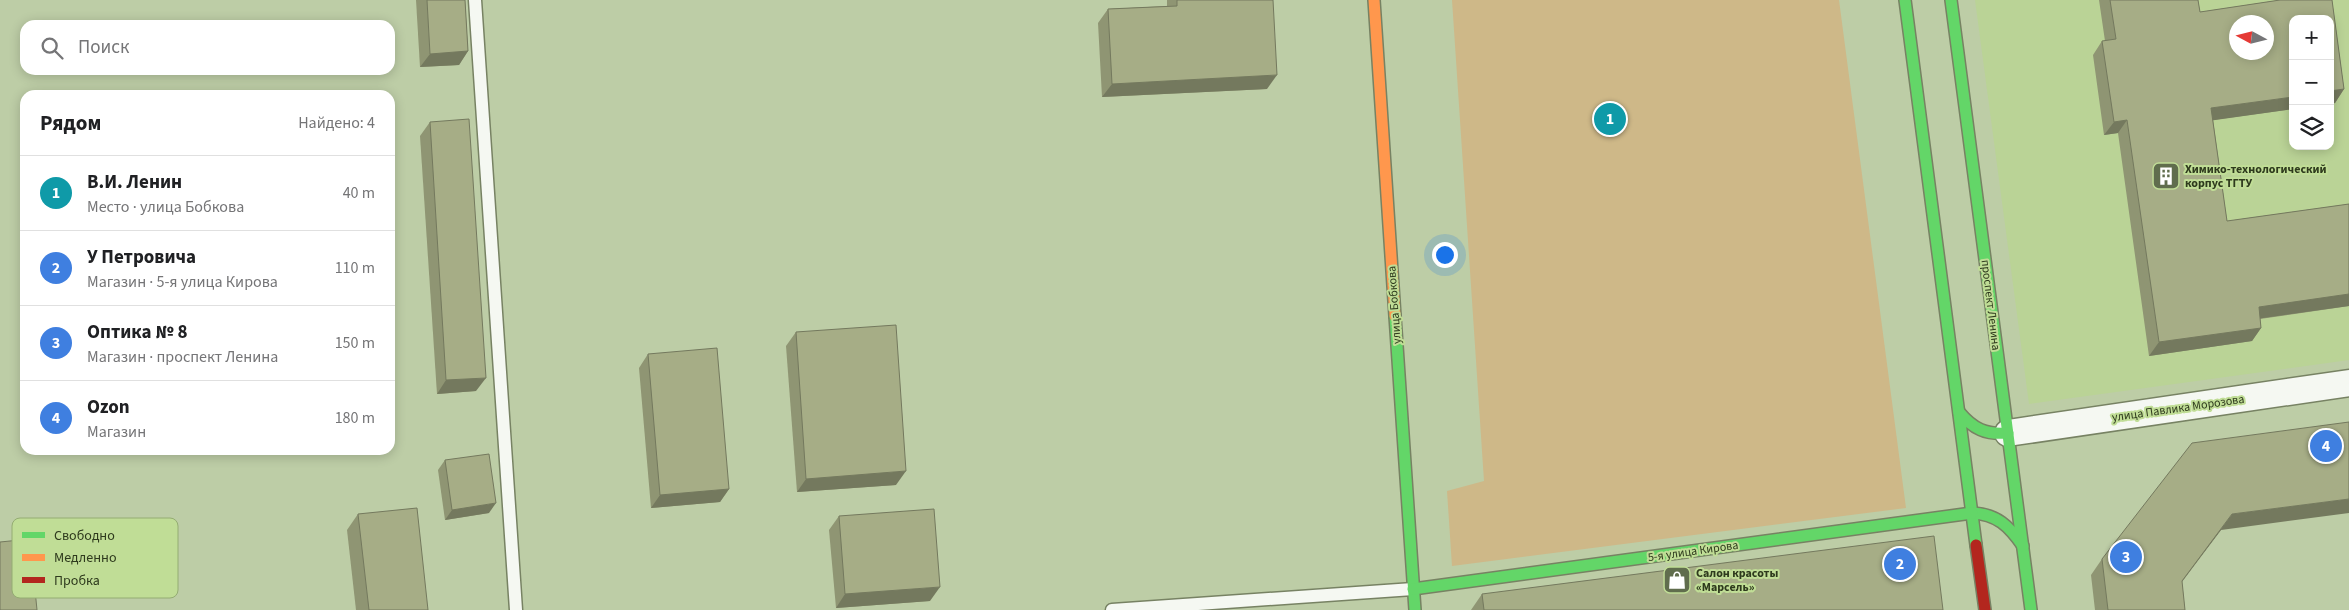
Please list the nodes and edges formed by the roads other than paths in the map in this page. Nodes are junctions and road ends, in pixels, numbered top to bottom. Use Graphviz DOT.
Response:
graph roads {
  1 [pos="474,0"];
  2 [pos="1374,0"];
  3 [pos="1905,0"];
  4 [pos="1951,0"];
  5 [pos="2349,383"];
  6 [pos="1959,412"];
  7 [pos="2008,433"];
  8 [pos="1972,513"];
  9 [pos="2023,546"];
  10 [pos="1414,589"];
  11 [pos="516,610"];
  12 [pos="1112,610"];
  13 [pos="1415,610"];
  14 [pos="1985,610"];
  15 [pos="2031,610"];
  1 -- 11 [label="lane"];
  2 -- 10 [label="main road, улица Бобкова"];
  3 -- 6 [label="main road"];
  4 -- 7 [label="main road, проспект Ленина"];
  5 -- 7 [label="street, улица Павлика Морозова"];
  6 -- 7 [label="main road"];
  6 -- 8 [label="main road"];
  7 -- 9 [label="main road, проспект Ленина"];
  8 -- 9 [label="main road, 5-я улица Кирова"];
  8 -- 10 [label="main road, 5-я улица Кирова"];
  8 -- 14 [label="main road"];
  9 -- 15 [label="main road, проспект Ленина"];
  10 -- 12 [label="lane"];
  10 -- 13 [label="main road, улица Бобкова"];
}
